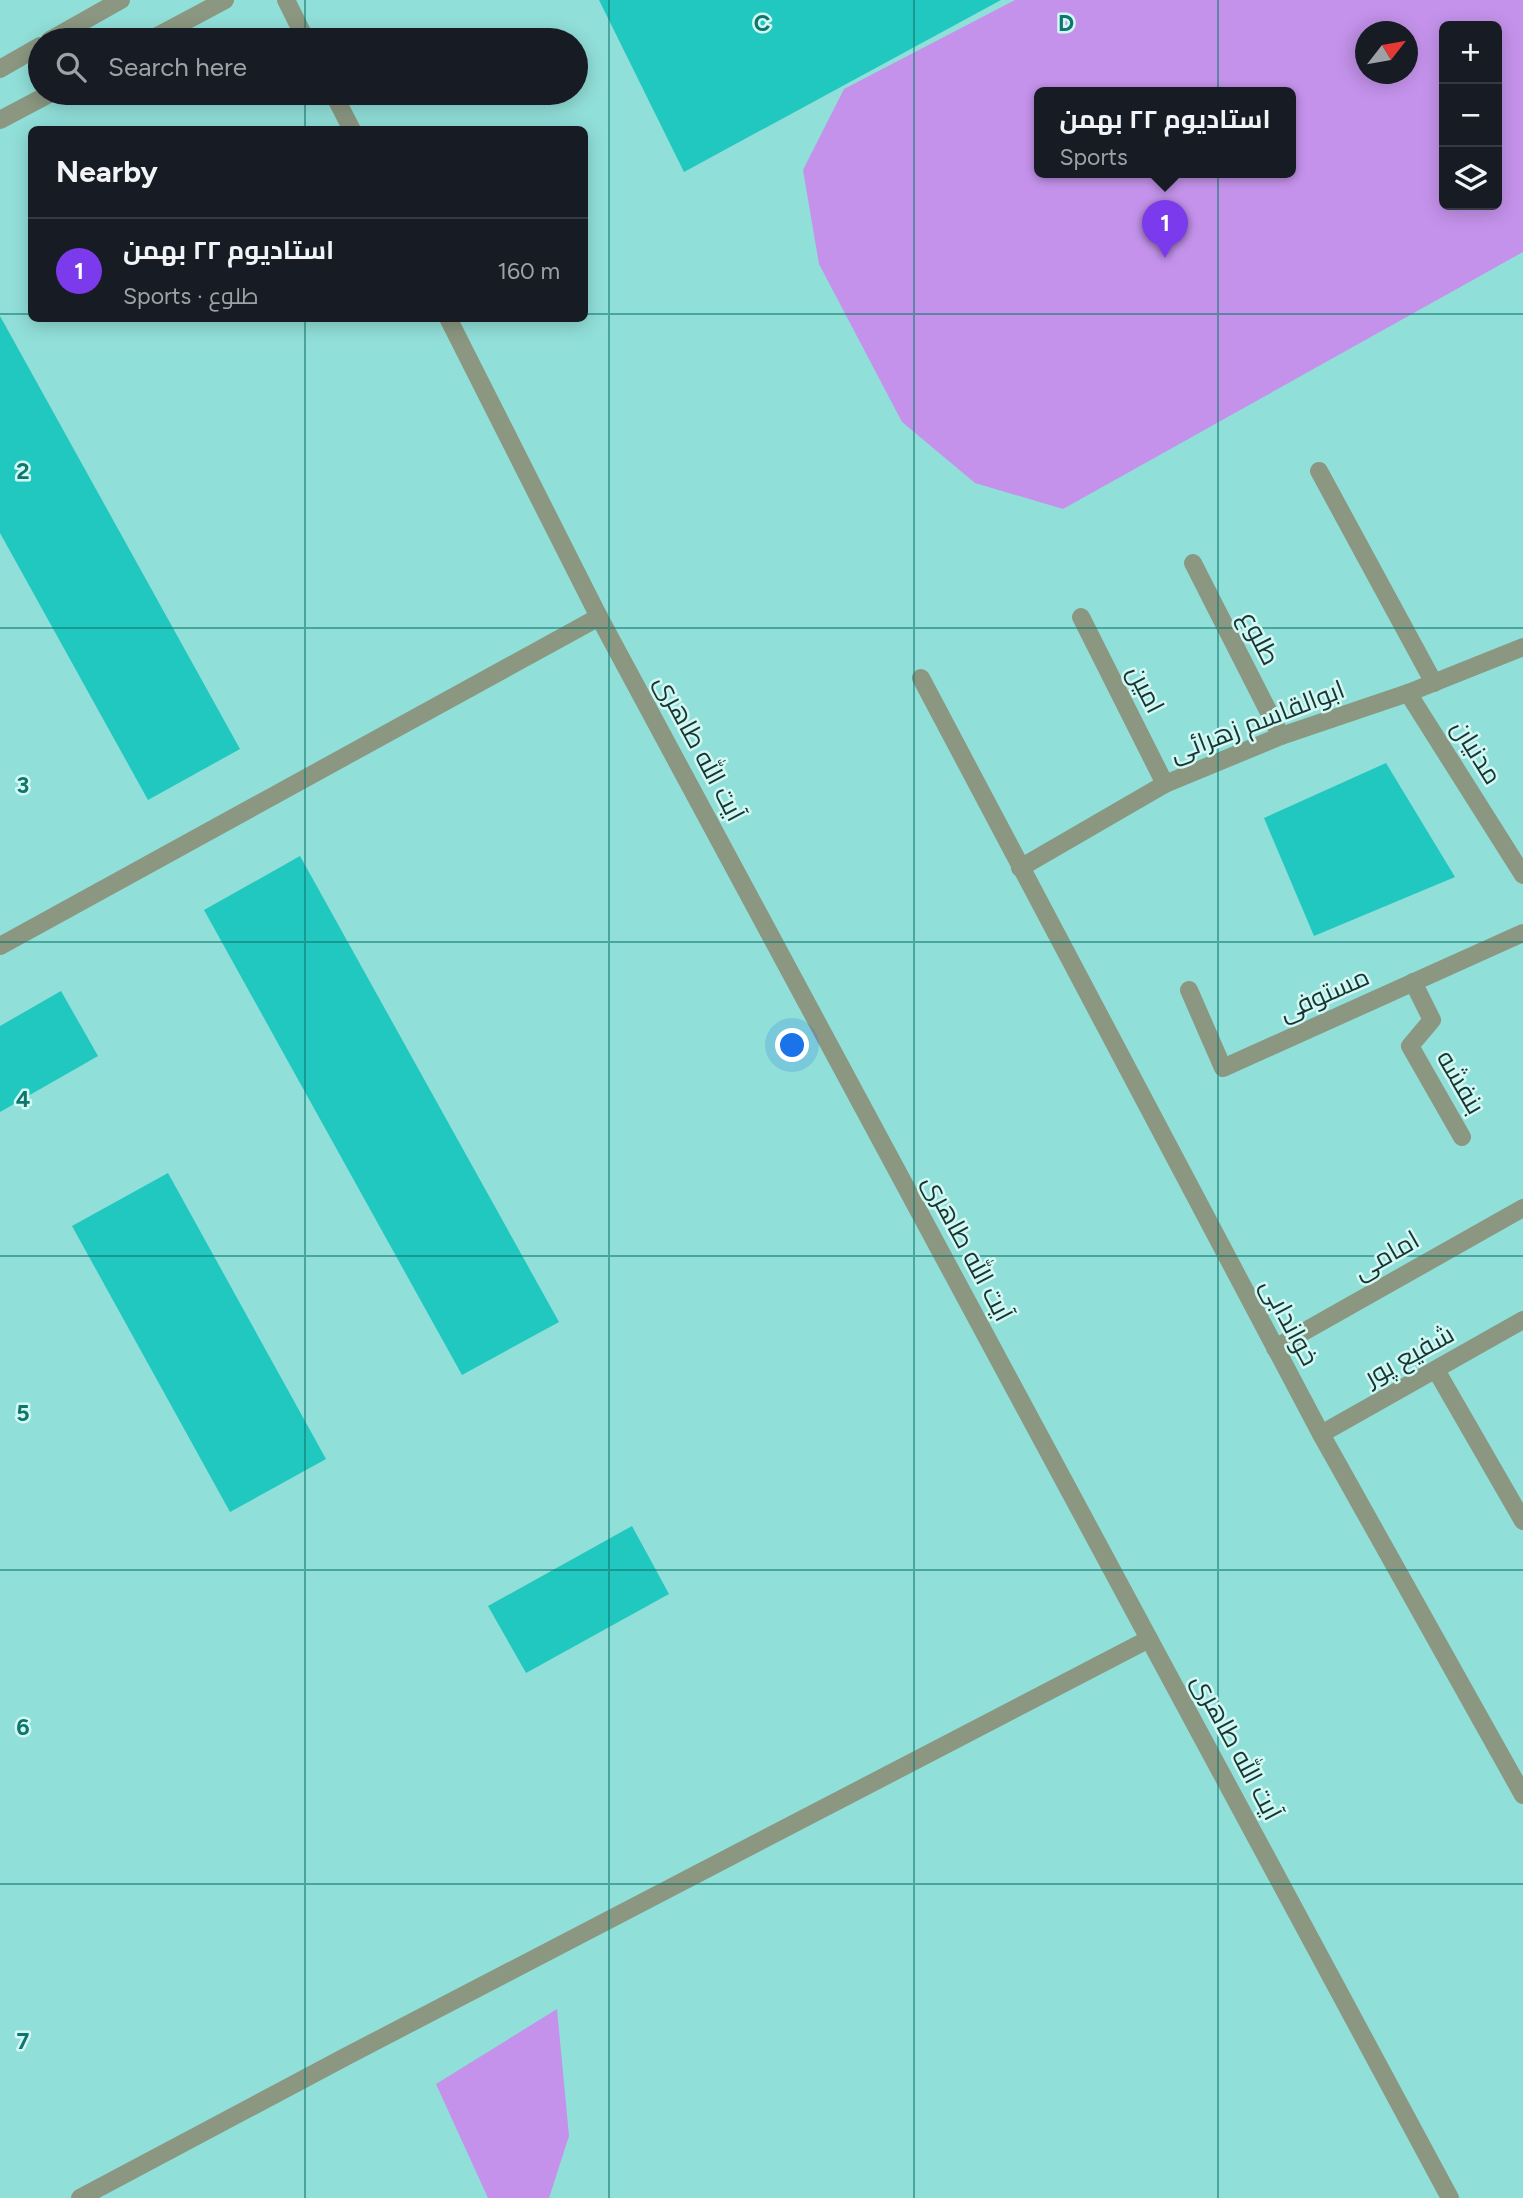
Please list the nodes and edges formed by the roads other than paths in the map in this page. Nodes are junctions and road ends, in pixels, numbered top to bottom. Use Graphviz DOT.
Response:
graph roads {
  1 [pos="121,0"];
  2 [pos="225,0"];
  3 [pos="286,0"];
  4 [pos="71,28"];
  5 [pos="172,28"];
  6 [pos="300,28"];
  7 [pos="28,53"];
  8 [pos="0,69"];
  9 [pos="0,98"];
  10 [pos="28,105"];
  11 [pos="339,105"];
  12 [pos="5,117"];
  13 [pos="350,126"];
  14 [pos="450,322"];
  15 [pos="1319,471"];
  16 [pos="1193,563"];
  17 [pos="599,617"];
  18 [pos="1081,617"];
  19 [pos="1523,647"];
  20 [pos="921,678"];
  21 [pos="1434,683"];
  22 [pos="1408,693"];
  23 [pos="1281,736"];
  24 [pos="1165,784"];
  25 [pos="1020,868"];
  26 [pos="1523,875"];
  27 [pos="1523,933"];
  28 [pos="0,946"];
  29 [pos="1413,982"];
  30 [pos="1189,990"];
  31 [pos="1462,1137"];
  32 [pos="1523,1208"];
  33 [pos="1523,1321"];
  34 [pos="1275,1348"];
  35 [pos="1436,1370"];
  36 [pos="1321,1434"];
  37 [pos="1523,1521"];
  38 [pos="1149,1639"];
  39 [pos="1523,1795"];
  40 [pos="80,2198"];
  41 [pos="1450,2198"];
  1 -- 4 [label="street"];
  2 -- 5 [label="street"];
  3 -- 6 [label="street"];
  7 -- 8 [label="street"];
  9 -- 12 [label="street"];
  10 -- 12 [label="street"];
  11 -- 13 [label="street"];
  14 -- 17 [label="street, آیت الله طاهری"];
  15 -- 21 [label="street"];
  16 -- 23 [label="street, طلوع"];
  17 -- 28 [label="street"];
  17 -- 38 [label="street, آیت الله طاهری"];
  18 -- 24 [label="street, امین"];
  19 -- 21 [label="street, ابوالقاسم زهرائی"];
  20 -- 25 [label="street, خواندابی"];
  21 -- 22 [label="street, ابوالقاسم زهرائی"];
  22 -- 23 [label="street, ابوالقاسم زهرائی"];
  22 -- 26 [label="street, مدنیان"];
  23 -- 24 [label="street, ابوالقاسم زهرائی"];
  24 -- 25 [label="street, ابوالقاسم زهرائی"];
  25 -- 34 [label="street, خواندابی"];
  27 -- 29 [label="street, مستوفی"];
  29 -- 30 [label="street, مستوفی"];
  29 -- 31 [label="street, بنفشه"];
  32 -- 34 [label="street, امامی"];
  33 -- 35 [label="street, شفیع پور"];
  34 -- 36 [label="street, خواندابی"];
  35 -- 36 [label="street, شفیع پور"];
  35 -- 37 [label="street"];
  36 -- 39 [label="street, خواندابی"];
  38 -- 40 [label="street"];
  38 -- 41 [label="street, آیت الله طاهری"];
}
